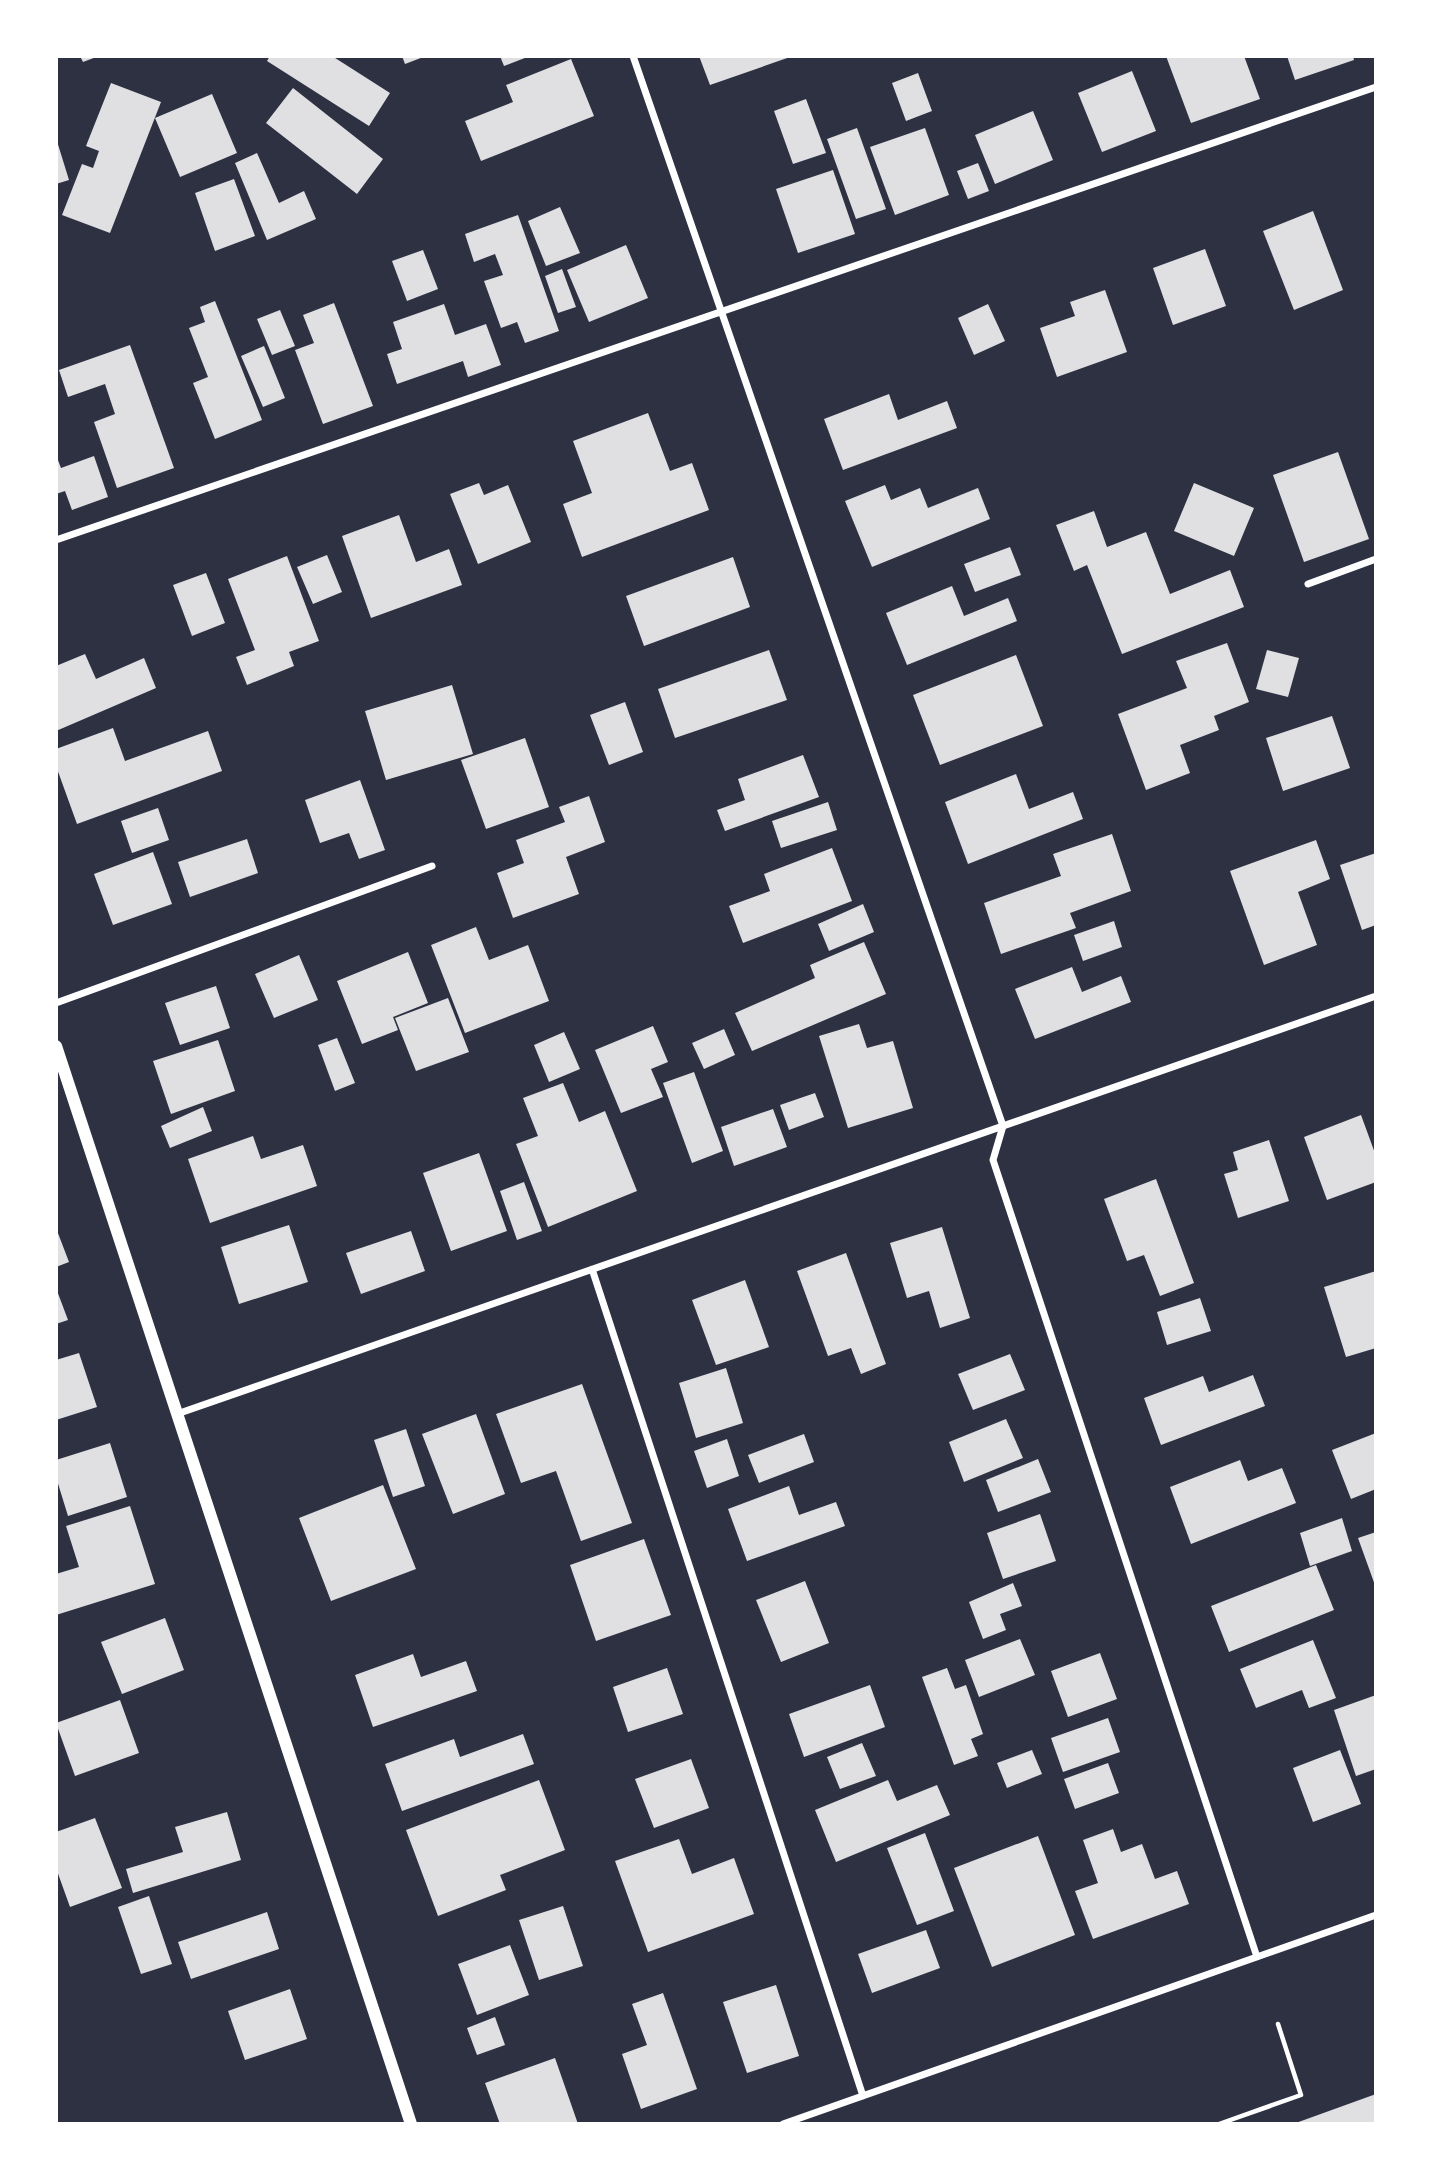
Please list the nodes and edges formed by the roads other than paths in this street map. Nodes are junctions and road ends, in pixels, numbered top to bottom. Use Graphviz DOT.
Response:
graph roads {
  1 [pos="633,56"];
  2 [pos="1376,87"];
  3 [pos="722,313"];
  4 [pos="56,540"];
  5 [pos="1376,559"];
  6 [pos="1308,584"];
  7 [pos="432,866"];
  8 [pos="1376,996"];
  9 [pos="56,1003"];
  10 [pos="56,1046"];
  11 [pos="1003,1126"];
  12 [pos="592,1269"];
  13 [pos="177,1414"];
  14 [pos="1376,1916"];
  15 [pos="1256,1957"];
  16 [pos="863,2096"];
  17 [pos="411,2124"];
  18 [pos="783,2124"];
  1 -- 3 [label="street"];
  2 -- 3 [label="street"];
  3 -- 4 [label="street"];
  3 -- 11 [label="street"];
  5 -- 6 [label="street"];
  7 -- 9 [label="street"];
  8 -- 11 [label="street"];
  10 -- 13 [label="street"];
  11 -- 12 [label="street"];
  11 -- 15 [label="street"];
  12 -- 13 [label="street"];
  12 -- 16 [label="street"];
  13 -- 17 [label="street"];
  14 -- 15 [label="street"];
  15 -- 16 [label="street"];
  16 -- 18 [label="street"];
}
